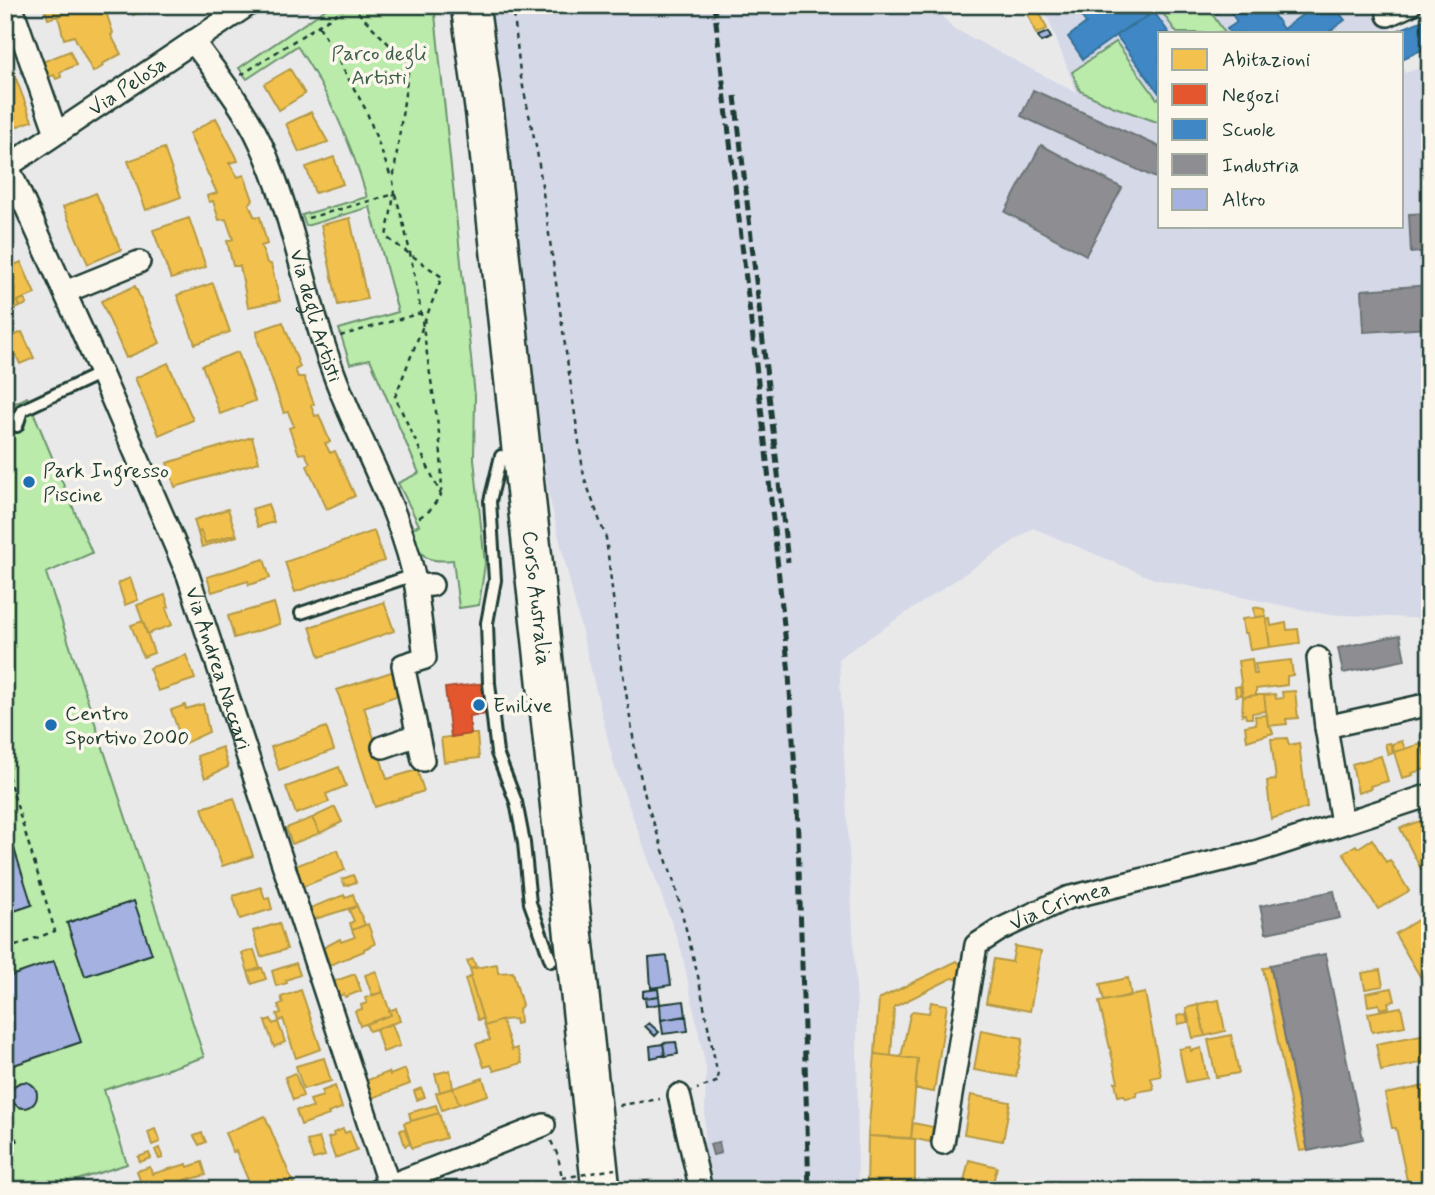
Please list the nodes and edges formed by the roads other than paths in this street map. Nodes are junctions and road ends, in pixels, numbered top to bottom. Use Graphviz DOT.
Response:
graph roads {
  1 [pos="11,5"];
  2 [pos="248,5"];
  3 [pos="447,5"];
  4 [pos="470,5"];
  5 [pos="1410,5"];
  6 [pos="1388,15"];
  7 [pos="193,41"];
  8 [pos="56,133"];
  9 [pos="6,167"];
  10 [pos="139,262"];
  11 [pos="65,292"];
  12 [pos="101,373"];
  13 [pos="17,426"];
  14 [pos="421,582"];
  15 [pos="301,613"];
  16 [pos="1318,658"];
  17 [pos="1430,704"];
  18 [pos="1326,727"];
  19 [pos="418,735"];
  20 [pos="383,747"];
  21 [pos="422,760"];
  22 [pos="1430,795"];
  23 [pos="1342,823"];
  24 [pos="679,1096"];
  25 [pos="544,1125"];
  26 [pos="943,1143"];
  27 [pos="608,1180"];
  28 [pos="568,1184"];
  29 [pos="384,1188"];
  30 [pos="701,1190"];
  1 -- 8 [label="street"];
  2 -- 7 [label="street, Via Pelosa"];
  3 -- 28 [label="highway, Corso Australia"];
  4 -- 27 [label="highway, Corso Australia"];
  5 -- 6 [label="street"];
  7 -- 8 [label="street, Via Pelosa"];
  7 -- 14 [label="street, Via degli Artisti"];
  8 -- 9 [label="street, Via Pelosa"];
  9 -- 11 [label="street, Via Andrea Naccari"];
  10 -- 11 [label="street"];
  11 -- 12 [label="street, Via Andrea Naccari"];
  12 -- 13 [label="lane"];
  12 -- 29 [label="street, Via Andrea Naccari"];
  14 -- 15 [label="lane"];
  14 -- 19 [label="street, Via degli Artisti"];
  16 -- 18 [label="street"];
  17 -- 18 [label="street"];
  18 -- 23 [label="street"];
  19 -- 20 [label="street"];
  19 -- 21 [label="street"];
  22 -- 23 [label="street, Via Crimea"];
  23 -- 26 [label="street, Via Crimea"];
  24 -- 30 [label="street"];
  25 -- 29 [label="street"];
}
